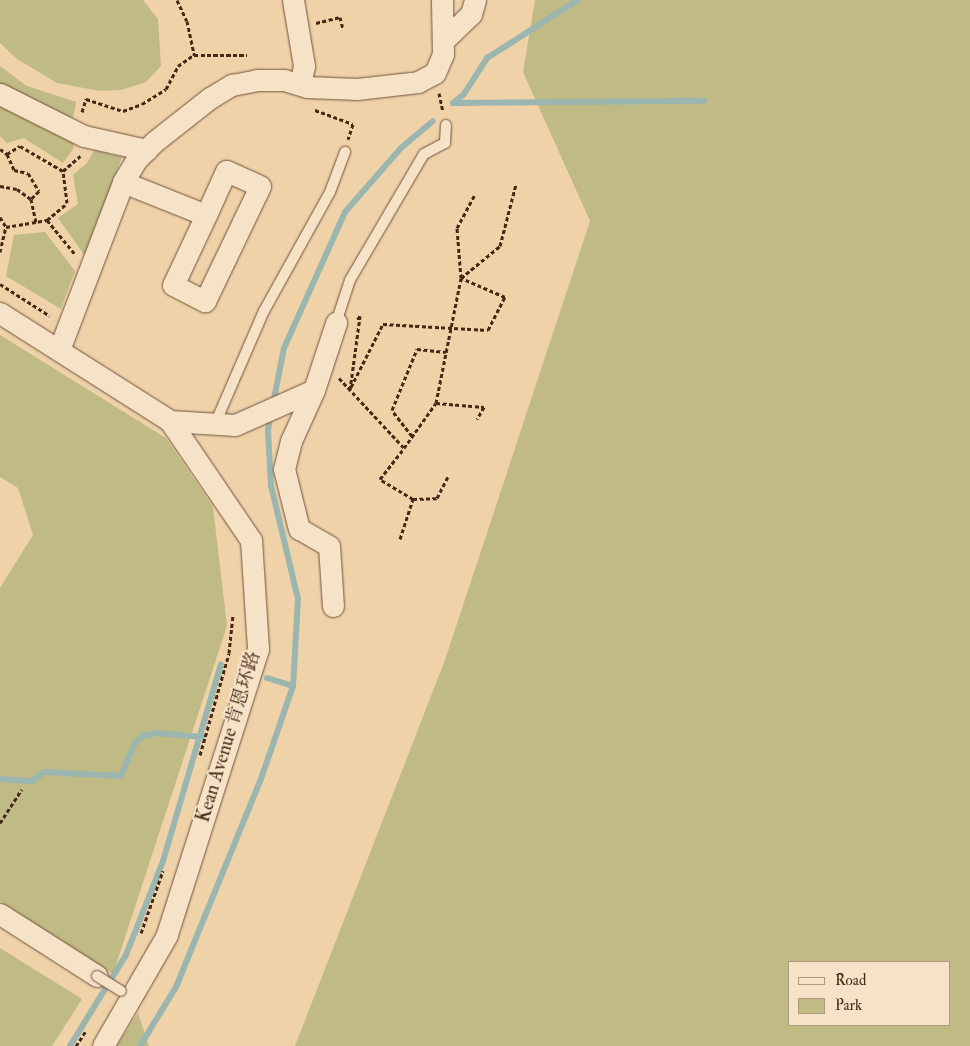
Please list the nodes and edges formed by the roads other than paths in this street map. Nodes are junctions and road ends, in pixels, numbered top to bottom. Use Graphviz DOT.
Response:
graph roads {
  1 [pos="293,0"];
  2 [pos="442,0"];
  3 [pos="475,0"];
  4 [pos="443,41"];
  5 [pos="300,85"];
  6 [pos="0,94"];
  7 [pos="446,125"];
  8 [pos="146,150"];
  9 [pos="345,152"];
  10 [pos="123,182"];
  11 [pos="206,215"];
  12 [pos="0,313"];
  13 [pos="336,323"];
  14 [pos="58,350"];
  15 [pos="313,390"];
  16 [pos="170,421"];
  17 [pos="225,424"];
  18 [pos="333,606"];
  19 [pos="0,914"];
  20 [pos="97,976"];
  21 [pos="127,995"];
  22 [pos="103,1046"];
  1 -- 5 [label="street"];
  2 -- 4 [label="street"];
  3 -- 4 [label="street"];
  4 -- 5 [label="street"];
  5 -- 8 [label="street"];
  6 -- 8 [label="street"];
  7 -- 13 [label="lane"];
  8 -- 10 [label="street"];
  9 -- 17 [label="lane"];
  10 -- 11 [label="street"];
  10 -- 14 [label="street"];
  11 -- 11 [label="street"];
  12 -- 14 [label="street, Kean Avenue 肯恩环路"];
  13 -- 15 [label="street"];
  14 -- 16 [label="street, Kean Avenue 肯恩环路"];
  15 -- 17 [label="street"];
  15 -- 18 [label="street"];
  16 -- 17 [label="street"];
  16 -- 21 [label="street, Kean Avenue 肯恩环路"];
  19 -- 20 [label="street"];
  20 -- 21 [label="lane, bridge"];
  21 -- 22 [label="street, Kean Avenue 肯恩环路"];
}
